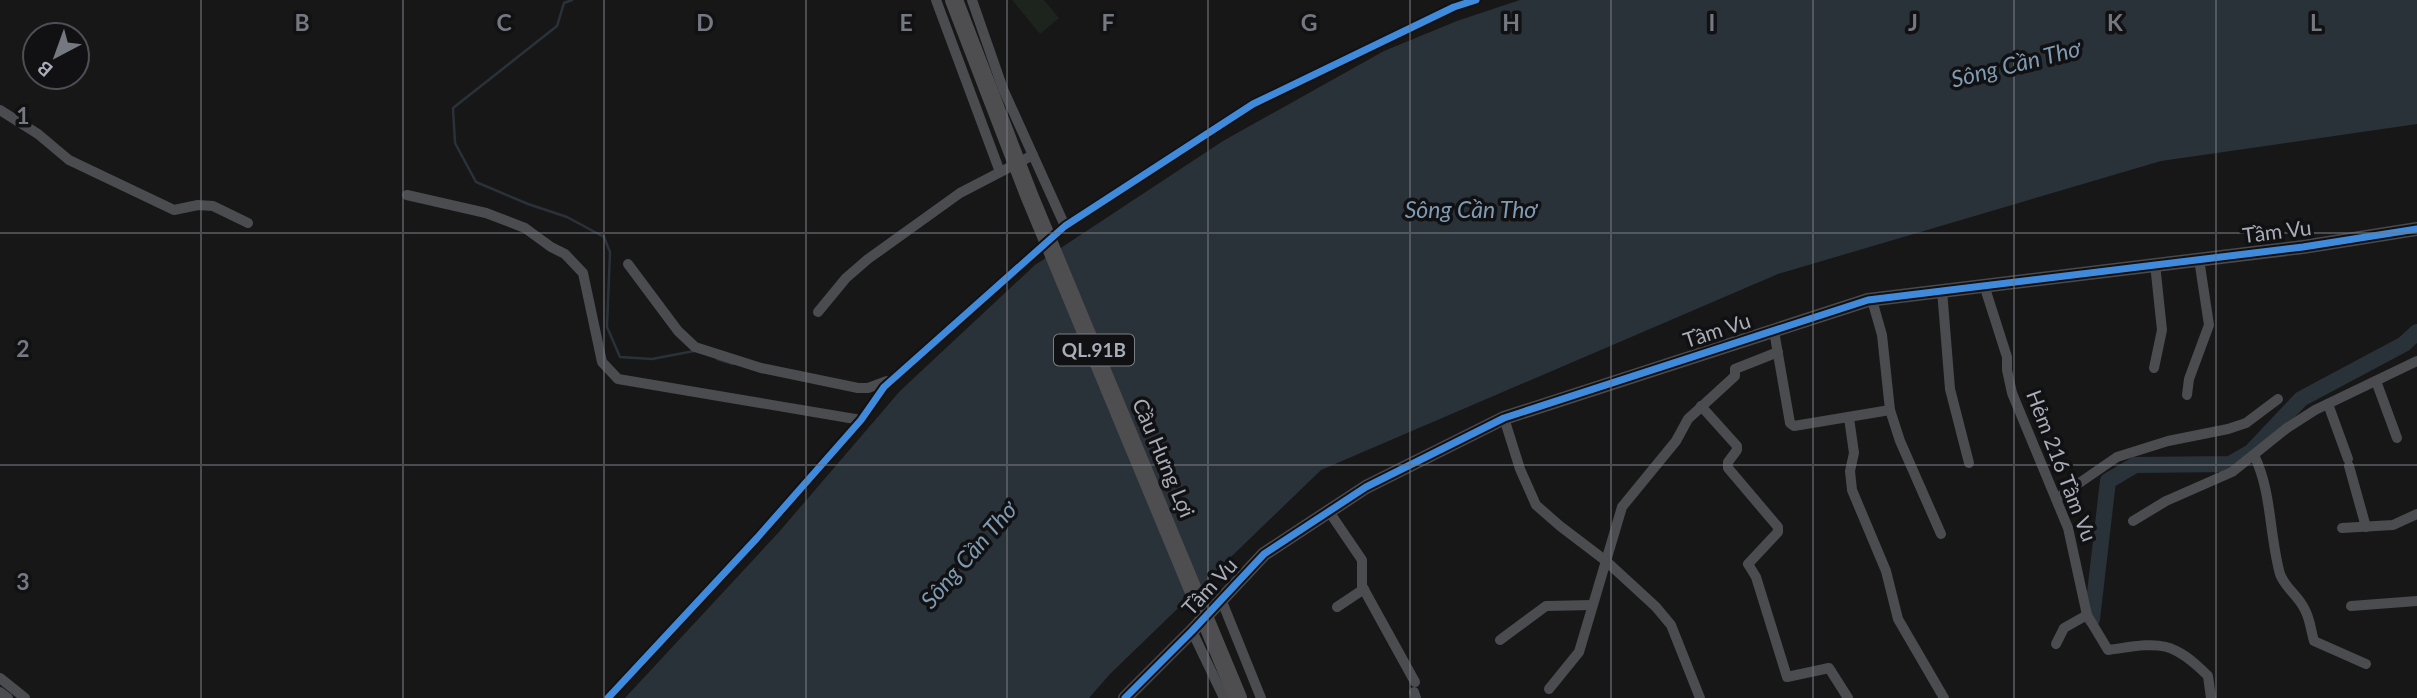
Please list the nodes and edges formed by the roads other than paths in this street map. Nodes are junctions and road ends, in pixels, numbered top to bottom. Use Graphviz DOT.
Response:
graph roads {
  1 [pos="936,0"];
  2 [pos="954,0"];
  3 [pos="972,0"];
  4 [pos="1476,0"];
  5 [pos="0,110"];
  6 [pos="1033,155"];
  7 [pos="1000,172"];
  8 [pos="407,195"];
  9 [pos="248,223"];
  10 [pos="1065,226"];
  11 [pos="2417,229"];
  12 [pos="2199,259"];
  13 [pos="628,264"];
  14 [pos="2155,264"];
  15 [pos="1984,285"];
  16 [pos="1942,290"];
  17 [pos="1872,299"];
  18 [pos="818,312"];
  19 [pos="1774,331"];
  20 [pos="1778,352"];
  21 [pos="2417,362"];
  22 [pos="2154,368"];
  23 [pos="894,378"];
  24 [pos="2376,382"];
  25 [pos="2187,395"];
  26 [pos="2278,399"];
  27 [pos="2328,404"];
  28 [pos="1701,406"];
  29 [pos="1890,410"];
  30 [pos="863,416"];
  31 [pos="1504,418"];
  32 [pos="1849,418"];
  33 [pos="2397,438"];
  34 [pos="2254,455"];
  35 [pos="1969,463"];
  36 [pos="2056,499"];
  37 [pos="1330,513"];
  38 [pos="2417,514"];
  39 [pos="2133,521"];
  40 [pos="2366,527"];
  41 [pos="2342,528"];
  42 [pos="1941,534"];
  43 [pos="1606,561"];
  44 [pos="1364,589"];
  45 [pos="1221,599"];
  46 [pos="2417,601"];
  47 [pos="1592,605"];
  48 [pos="2351,606"];
  49 [pos="1337,607"];
  50 [pos="2087,615"];
  51 [pos="1192,631"];
  52 [pos="1500,640"];
  53 [pos="2056,644"];
  54 [pos="2365,664"];
  55 [pos="0,678"];
  56 [pos="1549,689"];
  57 [pos="1415,691"];
  58 [pos="0,692"];
  59 [pos="8,698"];
  60 [pos="25,698"];
  61 [pos="608,698"];
  62 [pos="1125,698"];
  63 [pos="1224,698"];
  64 [pos="1238,698"];
  65 [pos="1261,698"];
  66 [pos="1700,698"];
  67 [pos="1849,698"];
  68 [pos="1944,698"];
  69 [pos="2211,698"];
  1 -- 7 [label="street"];
  2 -- 64 [label="highway, Cầu Hưng Lợi / QL.91B, bridge"];
  3 -- 6 [label="street"];
  4 -- 10 [label="street"];
  5 -- 9 [label="street"];
  6 -- 7 [label="street"];
  6 -- 10 [label="street"];
  7 -- 18 [label="street"];
  8 -- 30 [label="street"];
  10 -- 23 [label="street"];
  11 -- 12 [label="street, Tầm Vu"];
  12 -- 14 [label="street, Tầm Vu"];
  12 -- 25 [label="street"];
  13 -- 23 [label="street"];
  14 -- 15 [label="street, Tầm Vu"];
  14 -- 22 [label="street"];
  15 -- 16 [label="street, Tầm Vu"];
  15 -- 36 [label="street, Hẻm 216 Tầm Vu"];
  16 -- 17 [label="street, Tầm Vu"];
  16 -- 35 [label="street"];
  17 -- 19 [label="street, Tầm Vu"];
  17 -- 29 [label="street"];
  19 -- 20 [label="street"];
  19 -- 31 [label="street, Tầm Vu"];
  20 -- 28 [label="street"];
  20 -- 32 [label="street"];
  21 -- 24 [label="street"];
  23 -- 30 [label="street"];
  24 -- 27 [label="street"];
  24 -- 33 [label="street"];
  26 -- 36 [label="street"];
  27 -- 34 [label="street"];
  27 -- 40 [label="street"];
  28 -- 43 [label="street"];
  28 -- 67 [label="street"];
  29 -- 32 [label="street"];
  29 -- 42 [label="street"];
  30 -- 61 [label="street"];
  31 -- 37 [label="street, Tầm Vu"];
  31 -- 43 [label="street"];
  32 -- 68 [label="street"];
  34 -- 39 [label="street"];
  34 -- 54 [label="street"];
  36 -- 50 [label="street, Hẻm 216 Tầm Vu"];
  37 -- 44 [label="street"];
  37 -- 45 [label="street, Tầm Vu"];
  38 -- 40 [label="street"];
  40 -- 41 [label="street"];
  43 -- 47 [label="street"];
  43 -- 66 [label="street"];
  44 -- 49 [label="street"];
  44 -- 57 [label="street"];
  45 -- 51 [label="street, Tầm Vu"];
  45 -- 65 [label="street"];
  46 -- 48 [label="street"];
  47 -- 52 [label="street"];
  47 -- 56 [label="street"];
  50 -- 53 [label="street"];
  50 -- 69 [label="street, Hẻm 216 Tầm Vu"];
  51 -- 62 [label="street, Tầm Vu"];
  51 -- 63 [label="street, Tầm Vu"];
  55 -- 60 [label="street"];
  58 -- 59 [label="street"];
}
